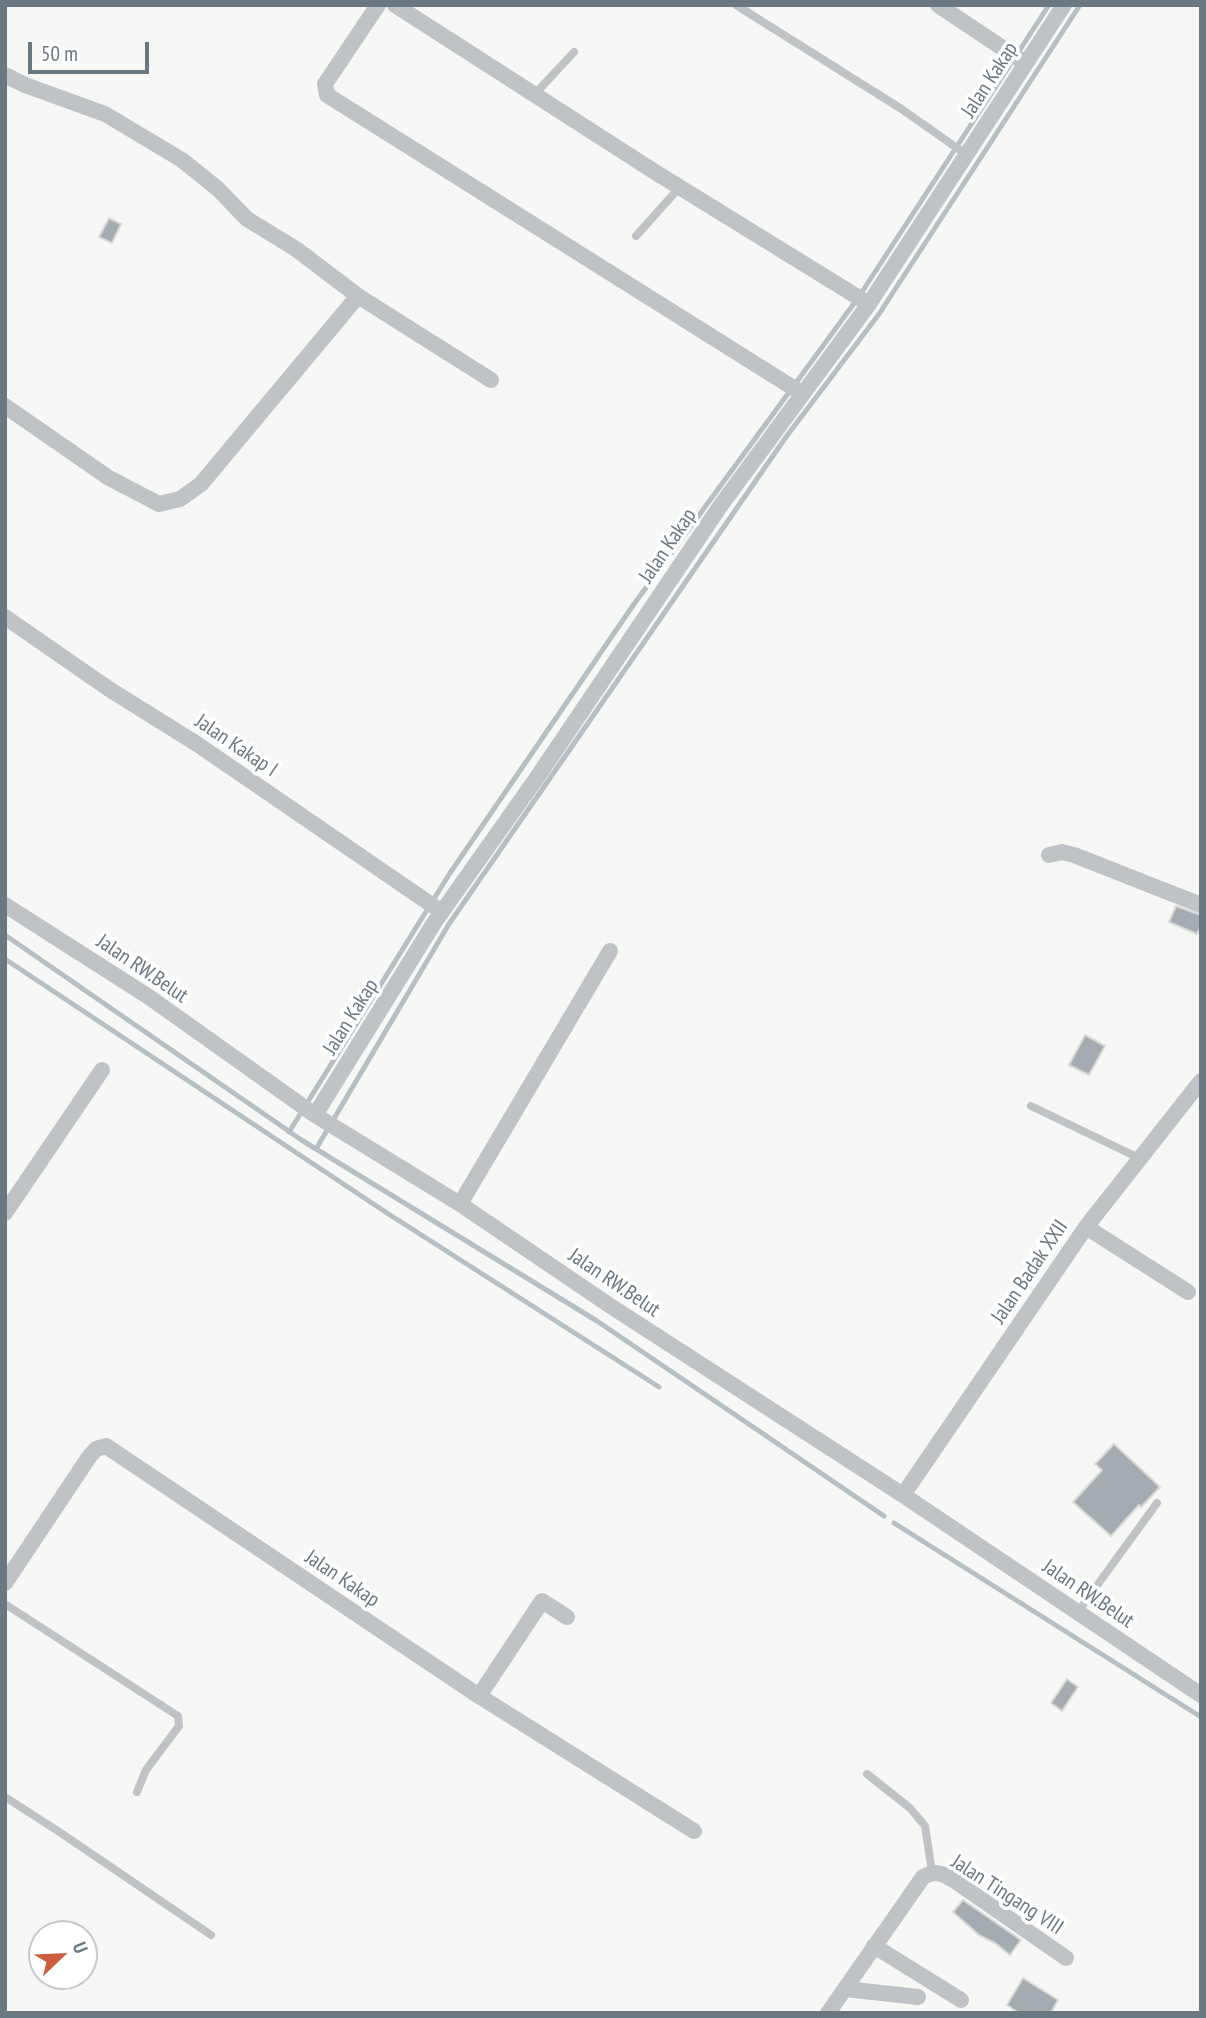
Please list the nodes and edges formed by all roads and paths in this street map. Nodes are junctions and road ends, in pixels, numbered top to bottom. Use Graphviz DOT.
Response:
graph roads {
  1 [pos="378,5"];
  2 [pos="395,5"];
  3 [pos="736,5"];
  4 [pos="938,5"];
  5 [pos="1063,5"];
  6 [pos="574,52"];
  7 [pos="1026,63"];
  8 [pos="5,75"];
  9 [pos="534,95"];
  10 [pos="967,155"];
  11 [pos="680,187"];
  12 [pos="636,236"];
  13 [pos="358,296"];
  14 [pos="869,304"];
  15 [pos="491,380"];
  16 [pos="803,394"];
  17 [pos="5,406"];
  18 [pos="5,617"];
  19 [pos="1049,855"];
  20 [pos="5,905"];
  21 [pos="1201,905"];
  22 [pos="442,912"];
  23 [pos="610,951"];
  24 [pos="102,1070"];
  25 [pos="1201,1081"];
  26 [pos="1031,1106"];
  27 [pos="315,1115"];
  28 [pos="1139,1158"];
  29 [pos="460,1204"];
  30 [pos="5,1213"];
  31 [pos="1086,1227"];
  32 [pos="1188,1292"];
  33 [pos="903,1495"];
  34 [pos="1157,1503"];
  35 [pos="5,1583"];
  36 [pos="5,1604"];
  37 [pos="1077,1613"];
  38 [pos="567,1617"];
  39 [pos="1201,1695"];
  40 [pos="484,1699"];
  41 [pos="867,1774"];
  42 [pos="137,1792"];
  43 [pos="5,1797"];
  44 [pos="694,1831"];
  45 [pos="932,1872"];
  46 [pos="211,1935"];
  47 [pos="874,1946"];
  48 [pos="1066,1958"];
  49 [pos="845,1989"];
  50 [pos="918,1997"];
  51 [pos="961,2000"];
  52 [pos="828,2013"];
  1 -- 16 [label="street"];
  2 -- 9 [label="street"];
  3 -- 10 [label="lane"];
  4 -- 7 [label="street"];
  5 -- 7 [label="street, Jalan Kakap"];
  6 -- 9 [label="lane"];
  7 -- 10 [label="street, Jalan Kakap"];
  8 -- 13 [label="street"];
  9 -- 11 [label="street"];
  10 -- 14 [label="street, Jalan Kakap"];
  11 -- 12 [label="lane"];
  11 -- 14 [label="street"];
  13 -- 15 [label="street"];
  13 -- 17 [label="street"];
  14 -- 16 [label="street, Jalan Kakap"];
  16 -- 22 [label="street, Jalan Kakap"];
  18 -- 22 [label="street, Jalan Kakap I"];
  19 -- 21 [label="street"];
  20 -- 27 [label="street, Jalan RW.Belut"];
  22 -- 27 [label="street, Jalan Kakap"];
  23 -- 29 [label="street"];
  24 -- 30 [label="street"];
  25 -- 28 [label="street, Jalan Badak XXII"];
  26 -- 28 [label="lane"];
  27 -- 29 [label="street, Jalan RW.Belut"];
  28 -- 31 [label="street, Jalan Badak XXII"];
  29 -- 33 [label="street, Jalan RW.Belut"];
  31 -- 32 [label="street"];
  31 -- 33 [label="street, Jalan Badak XXII"];
  33 -- 37 [label="street, Jalan RW.Belut"];
  34 -- 37 [label="lane"];
  35 -- 40 [label="street, Jalan Kakap"];
  36 -- 42 [label="lane"];
  37 -- 39 [label="street, Jalan RW.Belut"];
  38 -- 40 [label="street"];
  40 -- 44 [label="street"];
  41 -- 45 [label="lane"];
  43 -- 46 [label="lane"];
  45 -- 47 [label="street, Jalan Tingang VIII"];
  45 -- 48 [label="street, Jalan Tingang VIII"];
  47 -- 49 [label="street, Jalan Tingang VIII"];
  47 -- 51 [label="street"];
  49 -- 50 [label="street"];
  49 -- 52 [label="street, Jalan Tingang VIII"];
}
